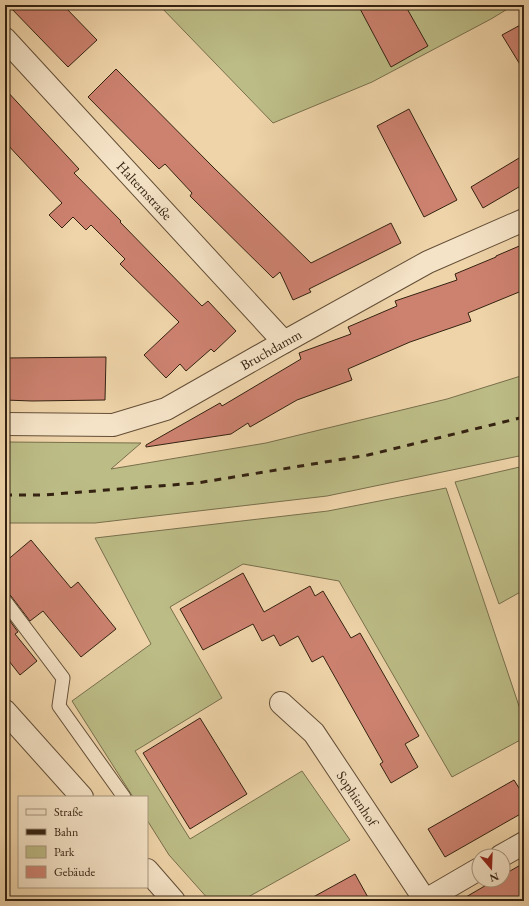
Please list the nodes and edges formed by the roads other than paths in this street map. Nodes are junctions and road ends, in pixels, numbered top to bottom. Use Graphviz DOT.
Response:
graph roads {
  1 [pos="5,39"];
  2 [pos="524,220"];
  3 [pos="284,342"];
  4 [pos="5,424"];
  5 [pos="5,601"];
  6 [pos="281,703"];
  7 [pos="5,711"];
  8 [pos="81,796"];
  9 [pos="123,796"];
  10 [pos="524,843"];
  11 [pos="511,850"];
  12 [pos="148,871"];
  13 [pos="471,874"];
  14 [pos="424,900"];
  15 [pos="174,901"];
  1 -- 3 [label="street, Halternstraße"];
  2 -- 3 [label="street, Bruchdamm"];
  3 -- 4 [label="street, Bruchdamm"];
  5 -- 9 [label="lane"];
  6 -- 14 [label="street, Sophienhof"];
  7 -- 8 [label="street"];
  10 -- 11 [label="street"];
  12 -- 15 [label="street"];
  13 -- 14 [label="street"];
}
